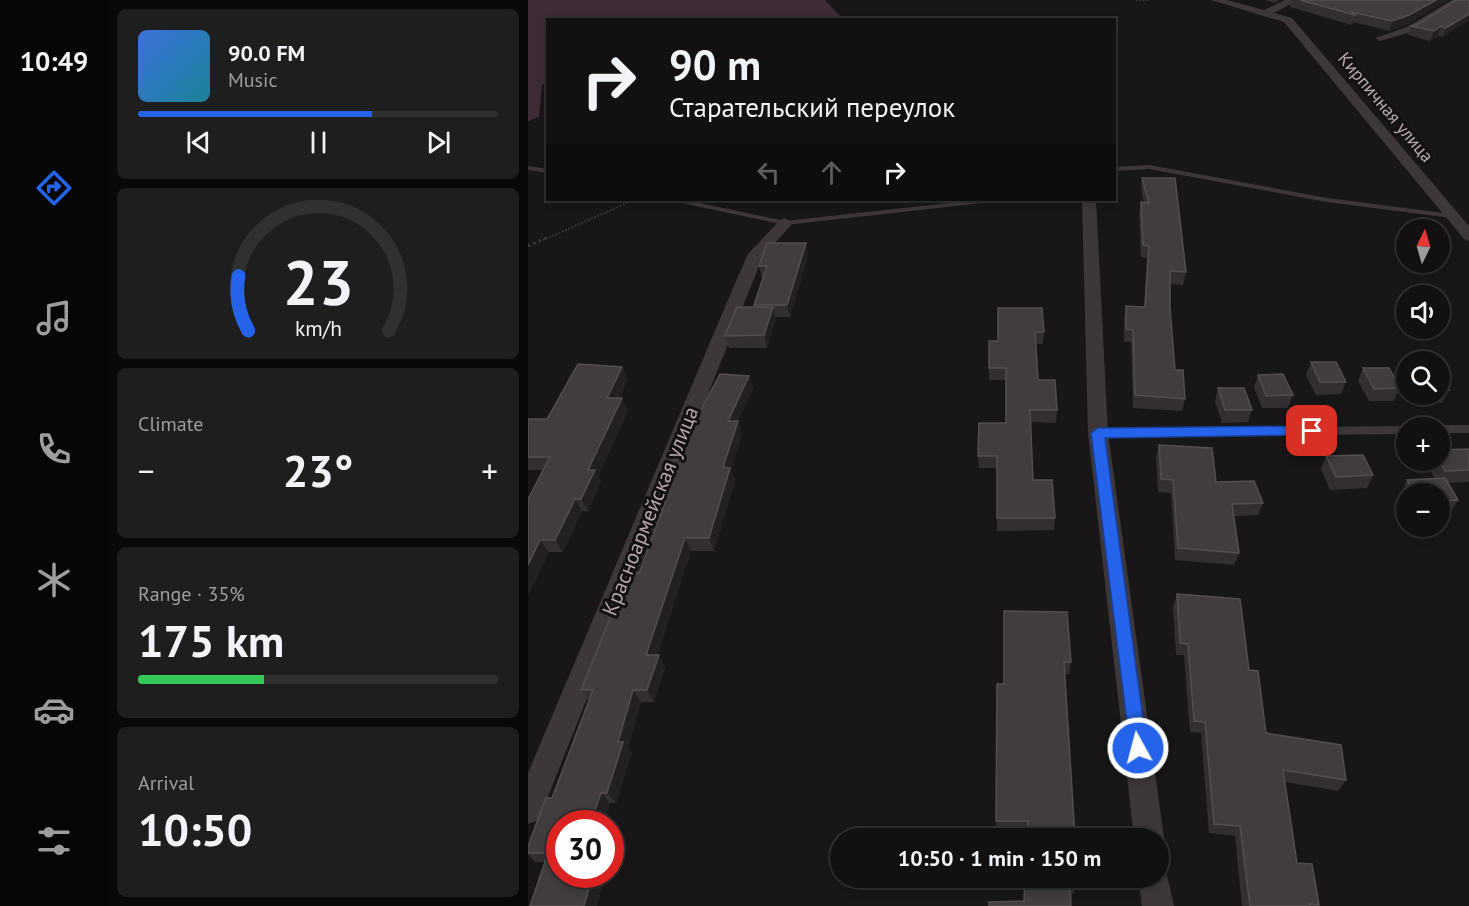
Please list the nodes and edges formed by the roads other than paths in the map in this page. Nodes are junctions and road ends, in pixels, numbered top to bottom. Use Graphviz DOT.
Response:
graph roads {
  1 [pos="1216,0"];
  2 [pos="1293,0"];
  3 [pos="1458,0"];
  4 [pos="1266,13"];
  5 [pos="1380,38"];
  6 [pos="528,168"];
  7 [pos="1116,169"];
  8 [pos="546,171"];
  9 [pos="682,201"];
  10 [pos="983,201"];
  11 [pos="1089,201"];
  12 [pos="1452,216"];
  13 [pos="1469,217"];
  14 [pos="785,223"];
  15 [pos="1469,236"];
  16 [pos="1450,429"];
  17 [pos="1469,429"];
  18 [pos="1396,430"];
  19 [pos="1098,433"];
  20 [pos="528,809"];
  21 [pos="1148,828"];
  22 [pos="1155,888"];
  23 [pos="1158,906"];
  1 -- 4 [label="street, Кирпичная улица"];
  2 -- 4 [label="street"];
  3 -- 5 [label="street"];
  4 -- 12 [label="street, Кирпичная улица"];
  6 -- 8 [label="lane"];
  7 -- 12 [label="lane"];
  9 -- 14 [label="lane"];
  10 -- 14 [label="lane"];
  11 -- 19 [label="street"];
  12 -- 13 [label="street"];
  12 -- 15 [label="street, Кирпичная улица"];
  14 -- 20 [label="street, Красноармейская улица"];
  16 -- 17 [label="lane"];
  18 -- 19 [label="lane"];
  19 -- 21 [label="street"];
  22 -- 23 [label="street"];
}
